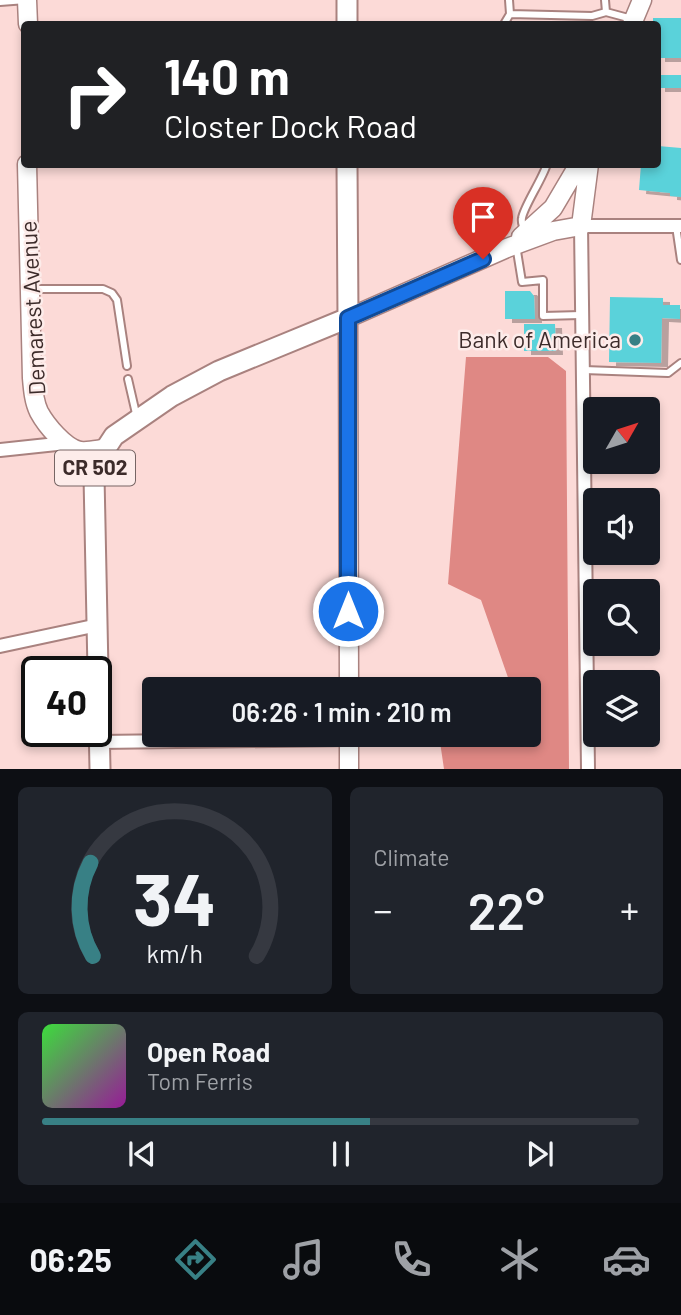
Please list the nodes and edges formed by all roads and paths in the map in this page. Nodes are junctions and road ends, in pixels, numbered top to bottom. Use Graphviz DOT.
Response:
graph roads {
  1 [pos="27,0"];
  2 [pos="346,0"];
  3 [pos="509,0"];
  4 [pos="605,0"];
  5 [pos="642,0"];
  6 [pos="0,2"];
  7 [pos="606,12"];
  8 [pos="510,14"];
  9 [pos="28,21"];
  10 [pos="346,21"];
  11 [pos="506,21"];
  12 [pos="630,21"];
  13 [pos="633,21"];
  14 [pos="27,168"];
  15 [pos="347,168"];
  16 [pos="546,168"];
  17 [pos="577,168"];
  18 [pos="588,168"];
  19 [pos="581,226"];
  20 [pos="678,226"];
  21 [pos="516,242"];
  22 [pos="681,260"];
  23 [pos="29,289"];
  24 [pos="581,314"];
  25 [pos="348,318"];
  26 [pos="681,364"];
  27 [pos="127,366"];
  28 [pos="582,370"];
  29 [pos="128,379"];
  30 [pos="137,419"];
  31 [pos="66,443"];
  32 [pos="103,449"];
  33 [pos="0,450"];
  34 [pos="98,625"];
  35 [pos="0,646"];
  36 [pos="98,656"];
  37 [pos="349,677"];
  38 [pos="142,741"];
  39 [pos="112,742"];
  40 [pos="99,747"];
  41 [pos="349,747"];
  42 [pos="100,769"];
  43 [pos="349,769"];
  44 [pos="588,769"];
  1 -- 6 [label="lane"];
  1 -- 9 [label="street"];
  2 -- 10 [label="main road"];
  3 -- 8 [label="lane"];
  4 -- 7 [label="lane"];
  5 -- 13 [label="street"];
  7 -- 8 [label="lane"];
  7 -- 12 [label="lane"];
  8 -- 11 [label="lane"];
  14 -- 23 [label="street, Demarest Avenue"];
  15 -- 25 [label="main road"];
  16 -- 21 [label="lane"];
  17 -- 21 [label="street"];
  18 -- 19 [label="street"];
  19 -- 20 [label="street"];
  19 -- 21 [label="street"];
  19 -- 24 [label="street"];
  20 -- 22 [label="lane"];
  21 -- 24 [label="lane"];
  21 -- 25 [label="street"];
  23 -- 27 [label="lane"];
  23 -- 31 [label="street, Demarest Avenue"];
  24 -- 28 [label="street"];
  25 -- 30 [label="main road, CR 502"];
  25 -- 37 [label="street"];
  26 -- 28 [label="lane"];
  28 -- 44 [label="street"];
  29 -- 30 [label="lane"];
  30 -- 32 [label="main road, CR 502"];
  31 -- 32 [label="street"];
  31 -- 33 [label="street"];
  32 -- 34 [label="main road, CR 502"];
  34 -- 35 [label="street"];
  34 -- 36 [label="main road, CR 502"];
  38 -- 39 [label="street"];
  40 -- 42 [label="main road, CR 502"];
  41 -- 43 [label="street"];
}
